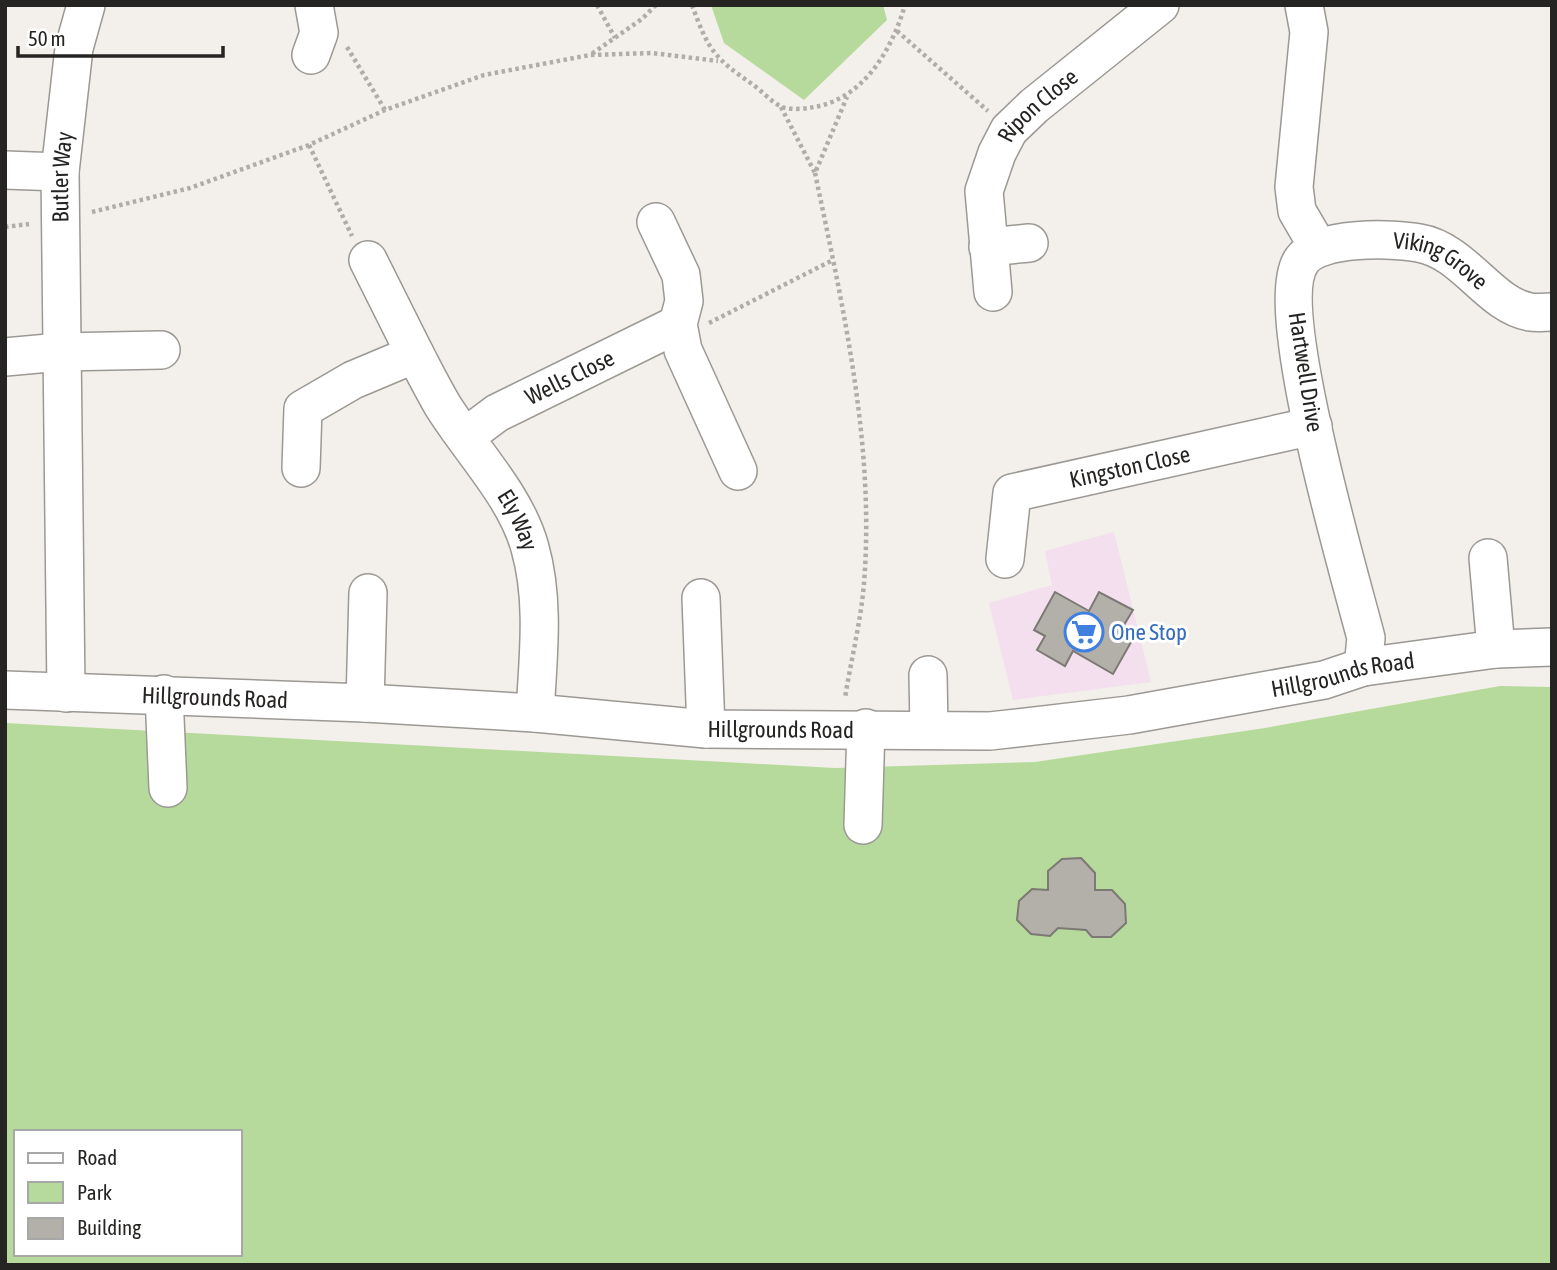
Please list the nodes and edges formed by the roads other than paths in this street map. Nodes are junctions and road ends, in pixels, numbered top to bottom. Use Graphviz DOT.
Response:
graph roads {
  1 [pos="86,5"];
  2 [pos="1160,5"];
  3 [pos="1304,5"];
  4 [pos="5,170"];
  5 [pos="60,172"];
  6 [pos="656,222"];
  7 [pos="1029,243"];
  8 [pos="988,247"];
  9 [pos="1318,247"];
  10 [pos="368,260"];
  11 [pos="993,292"];
  12 [pos="1552,312"];
  13 [pos="679,331"];
  14 [pos="161,350"];
  15 [pos="60,352"];
  16 [pos="415,354"];
  17 [pos="5,357"];
  18 [pos="1313,426"];
  19 [pos="465,438"];
  20 [pos="301,468"];
  21 [pos="738,471"];
  22 [pos="1488,558"];
  23 [pos="1004,559"];
  24 [pos="368,593"];
  25 [pos="701,598"];
  26 [pos="1552,647"];
  27 [pos="1496,649"];
  28 [pos="1363,667"];
  29 [pos="928,675"];
  30 [pos="5,690"];
  31 [pos="66,693"];
  32 [pos="164,694"];
  33 [pos="365,704"];
  34 [pos="535,713"];
  35 [pos="853,728"];
  36 [pos="706,729"];
  37 [pos="929,729"];
  38 [pos="168,788"];
  39 [pos="863,825"];
  1 -- 5 [label="street, Butler Way"];
  2 -- 8 [label="street, Ripon Close"];
  3 -- 9 [label="street"];
  4 -- 5 [label="street"];
  5 -- 15 [label="street, Butler Way"];
  6 -- 13 [label="street"];
  7 -- 8 [label="street"];
  8 -- 11 [label="street, Ripon Close"];
  9 -- 12 [label="street, Viking Grove"];
  9 -- 18 [label="street, Hartwell Drive"];
  10 -- 16 [label="street, Ely Way"];
  13 -- 19 [label="street, Wells Close"];
  13 -- 21 [label="street"];
  14 -- 15 [label="street"];
  15 -- 17 [label="street"];
  15 -- 31 [label="street, Butler Way"];
  16 -- 19 [label="street, Ely Way"];
  16 -- 20 [label="street"];
  18 -- 23 [label="street, Kingston Close"];
  18 -- 28 [label="street, Hartwell Drive"];
  19 -- 34 [label="street, Ely Way"];
  22 -- 27 [label="street"];
  24 -- 33 [label="street"];
  25 -- 36 [label="street"];
  26 -- 27 [label="street, Hillgrounds Road"];
  27 -- 28 [label="street, Hillgrounds Road"];
  28 -- 37 [label="street, Hillgrounds Road"];
  29 -- 37 [label="street"];
  30 -- 31 [label="street, Hillgrounds Road"];
  31 -- 32 [label="street, Hillgrounds Road"];
  32 -- 33 [label="street, Hillgrounds Road"];
  32 -- 38 [label="street"];
  33 -- 34 [label="street, Hillgrounds Road"];
  34 -- 36 [label="street, Hillgrounds Road"];
  35 -- 36 [label="street, Hillgrounds Road"];
  35 -- 37 [label="street, Hillgrounds Road"];
  35 -- 39 [label="street"];
}
